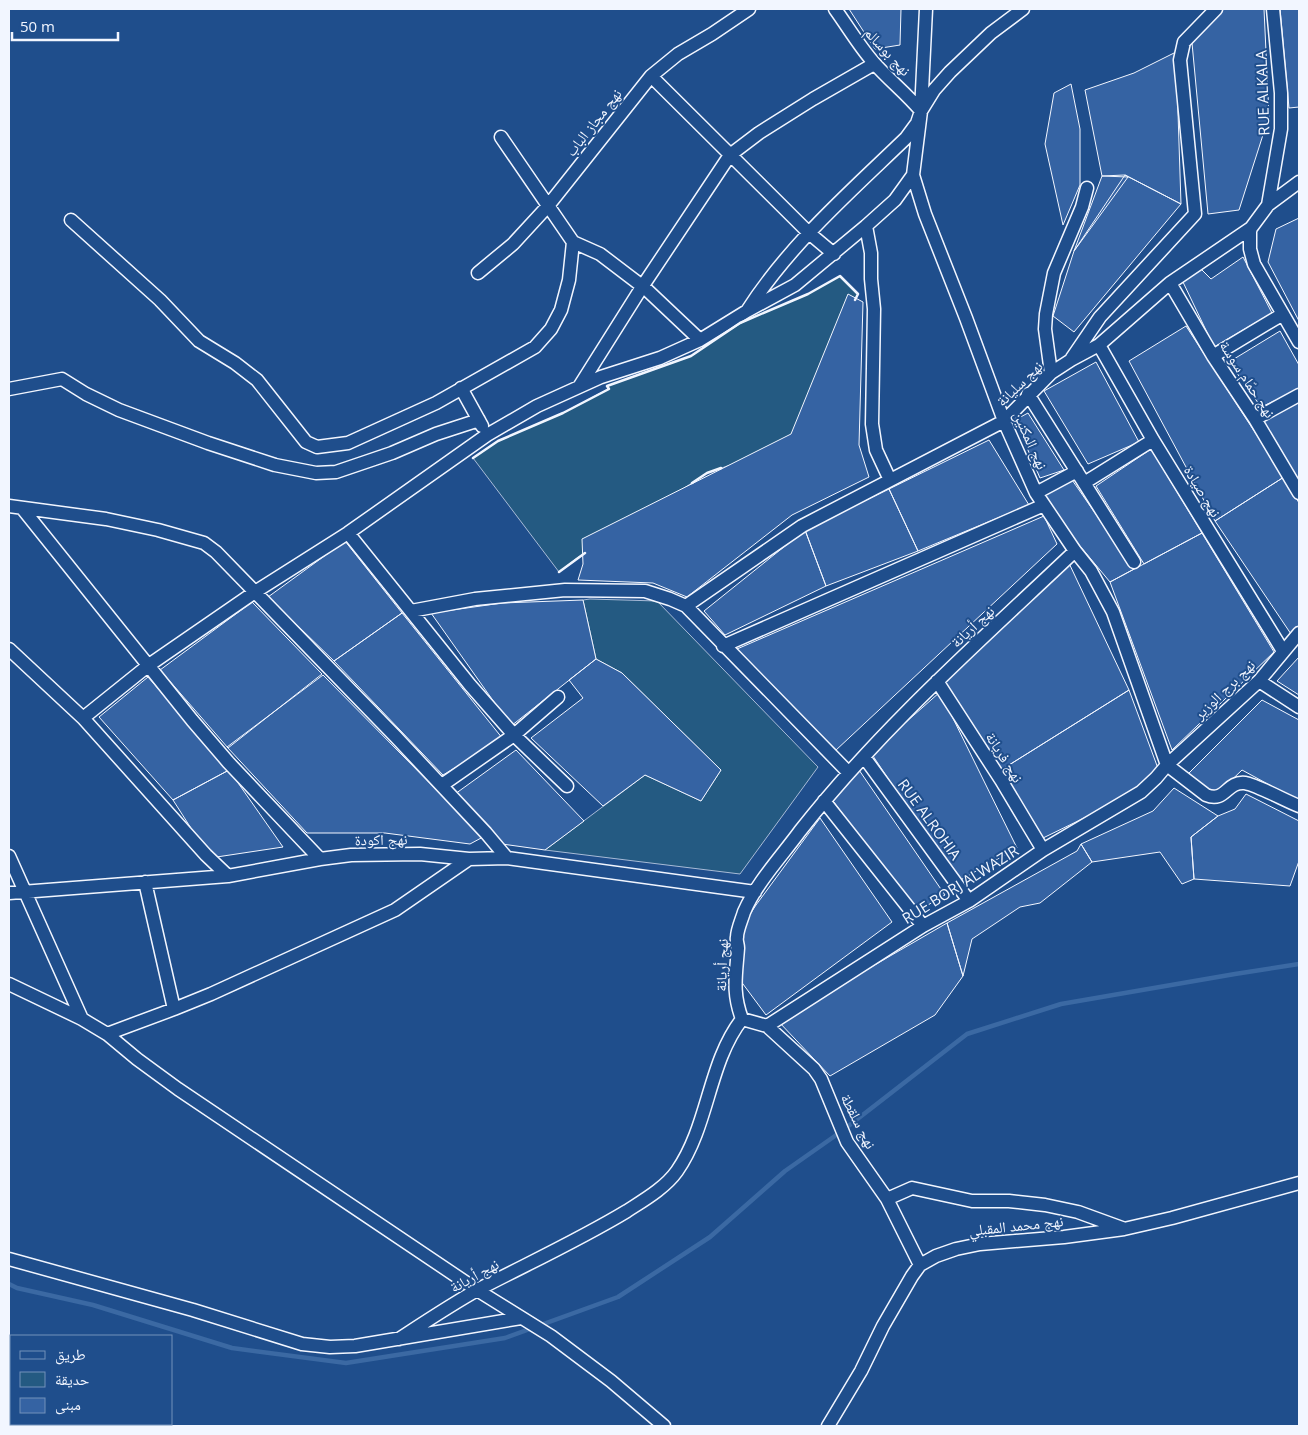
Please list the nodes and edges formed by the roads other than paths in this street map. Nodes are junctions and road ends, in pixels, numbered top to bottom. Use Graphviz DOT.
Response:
graph roads {
  1 [pos="749,9"];
  2 [pos="835,9"];
  3 [pos="926,9"];
  4 [pos="1023,9"];
  5 [pos="1216,9"];
  6 [pos="1272,9"];
  7 [pos="874,64"];
  8 [pos="650,76"];
  9 [pos="921,111"];
  10 [pos="501,137"];
  11 [pos="730,155"];
  12 [pos="912,175"];
  13 [pos="1299,182"];
  14 [pos="1087,188"];
  15 [pos="1268,205"];
  16 [pos="547,207"];
  17 [pos="71,220"];
  18 [pos="866,226"];
  19 [pos="1251,228"];
  20 [pos="809,233"];
  21 [pos="573,242"];
  22 [pos="834,254"];
  23 [pos="478,274"];
  24 [pos="1170,283"];
  25 [pos="642,287"];
  26 [pos="747,310"];
  27 [pos="1283,314"];
  28 [pos="700,340"];
  29 [pos="1299,342"];
  30 [pos="1099,345"];
  31 [pos="1213,356"];
  32 [pos="1071,360"];
  33 [pos="1051,373"];
  34 [pos="579,387"];
  35 [pos="461,388"];
  36 [pos="9,389"];
  37 [pos="1028,394"];
  38 [pos="1299,395"];
  39 [pos="1256,419"];
  40 [pos="479,420"];
  41 [pos="1004,421"];
  42 [pos="486,435"];
  43 [pos="1153,440"];
  44 [pos="1077,471"];
  45 [pos="890,480"];
  46 [pos="1084,483"];
  47 [pos="1036,493"];
  48 [pos="1299,493"];
  49 [pos="1044,505"];
  50 [pos="9,506"];
  51 [pos="22,508"];
  52 [pos="348,534"];
  53 [pos="1075,550"];
  54 [pos="1134,562"];
  55 [pos="255,592"];
  56 [pos="686,606"];
  57 [pos="411,611"];
  58 [pos="1299,633"];
  59 [pos="723,646"];
  60 [pos="9,649"];
  61 [pos="1283,651"];
  62 [pos="149,665"];
  63 [pos="1260,681"];
  64 [pos="937,682"];
  65 [pos="558,697"];
  66 [pos="1299,707"];
  67 [pos="83,718"];
  68 [pos="514,735"];
  69 [pos="864,757"];
  70 [pos="1167,765"];
  71 [pos="848,772"];
  72 [pos="442,785"];
  73 [pos="567,786"];
  74 [pos="824,801"];
  75 [pos="1299,806"];
  76 [pos="1043,850"];
  77 [pos="9,856"];
  78 [pos="507,858"];
  79 [pos="320,859"];
  80 [pos="469,859"];
  81 [pos="228,876"];
  82 [pos="145,882"];
  83 [pos="24,892"];
  84 [pos="755,892"];
  85 [pos="9,893"];
  86 [pos="969,901"];
  87 [pos="923,926"];
  88 [pos="9,984"];
  89 [pos="174,1010"];
  90 [pos="82,1019"];
  91 [pos="742,1019"];
  92 [pos="767,1026"];
  93 [pos="106,1034"];
  94 [pos="1299,1183"];
  95 [pos="887,1199"];
  96 [pos="1124,1228"];
  97 [pos="9,1259"];
  98 [pos="920,1265"];
  99 [pos="477,1290"];
  100 [pos="521,1318"];
  101 [pos="399,1338"];
  102 [pos="664,1426"];
  103 [pos="829,1426"];
  1 -- 8 [label="street, نهج مجاز الباب"];
  2 -- 7 [label="street, نهج بوسالم"];
  3 -- 9 [label="street, نهج المكنين"];
  4 -- 9 [label="street"];
  5 -- 32 [label="street"];
  6 -- 15 [label="street, RUE ALKALA"];
  7 -- 9 [label="street, نهج بوسالم"];
  7 -- 11 [label="street"];
  8 -- 11 [label="street"];
  8 -- 16 [label="street, نهج مجاز الباب"];
  9 -- 12 [label="street, نهج المكنين"];
  9 -- 20 [label="street"];
  10 -- 16 [label="street"];
  11 -- 20 [label="street"];
  11 -- 25 [label="street"];
  12 -- 18 [label="street"];
  12 -- 41 [label="street, نهج المكنين"];
  13 -- 15 [label="street, نهج سليانة"];
  14 -- 33 [label="street"];
  15 -- 19 [label="street, نهج سليانة"];
  16 -- 21 [label="street"];
  16 -- 23 [label="street, نهج مجاز الباب"];
  17 -- 35 [label="street"];
  18 -- 22 [label="street"];
  18 -- 45 [label="street"];
  19 -- 24 [label="street, نهج سليانة"];
  19 -- 27 [label="street"];
  20 -- 22 [label="street"];
  20 -- 26 [label="street"];
  21 -- 25 [label="street"];
  21 -- 35 [label="street"];
  22 -- 26 [label="street"];
  24 -- 30 [label="street, نهج سليانة"];
  24 -- 31 [label="street, نهج حمّام سوسة"];
  25 -- 28 [label="street"];
  25 -- 34 [label="street"];
  26 -- 28 [label="street"];
  27 -- 29 [label="street"];
  27 -- 31 [label="street"];
  28 -- 34 [label="street"];
  30 -- 32 [label="street, نهج سليانة"];
  30 -- 43 [label="street, نهج صيادة"];
  31 -- 39 [label="street, نهج حمّام سوسة"];
  32 -- 33 [label="street, نهج سليانة"];
  33 -- 37 [label="street, نهج سليانة"];
  34 -- 42 [label="street"];
  35 -- 40 [label="street"];
  36 -- 40 [label="street"];
  37 -- 41 [label="street, نهج سليانة"];
  37 -- 44 [label="street"];
  38 -- 39 [label="street"];
  39 -- 48 [label="street, نهج حمّام سوسة"];
  40 -- 42 [label="street"];
  41 -- 45 [label="street, نهج سليانة"];
  41 -- 47 [label="street, نهج المكنين"];
  42 -- 52 [label="street"];
  43 -- 46 [label="street"];
  43 -- 61 [label="street, نهج صيادة"];
  44 -- 46 [label="street"];
  44 -- 47 [label="street"];
  45 -- 56 [label="street, نهج سليانة"];
  46 -- 54 [label="street"];
  47 -- 49 [label="street, نهج المكنين"];
  49 -- 53 [label="street, نهج المكنين"];
  49 -- 59 [label="street"];
  50 -- 51 [label="street"];
  51 -- 55 [label="street"];
  51 -- 62 [label="street"];
  52 -- 55 [label="street"];
  52 -- 57 [label="street"];
  53 -- 64 [label="street, نهج أريانة"];
  53 -- 70 [label="street, نهج المكنين"];
  55 -- 62 [label="street"];
  55 -- 72 [label="street"];
  56 -- 57 [label="street"];
  56 -- 59 [label="street"];
  57 -- 68 [label="street"];
  58 -- 61 [label="street, نهج برج الوزير"];
  59 -- 71 [label="street"];
  60 -- 67 [label="street"];
  61 -- 63 [label="street, نهج برج الوزير"];
  62 -- 67 [label="street"];
  62 -- 79 [label="street"];
  63 -- 66 [label="street"];
  63 -- 70 [label="street, نهج برج الوزير"];
  64 -- 69 [label="street, نهج أريانة"];
  64 -- 76 [label="street, نهج فريانة"];
  65 -- 68 [label="street"];
  67 -- 81 [label="street"];
  68 -- 72 [label="street"];
  68 -- 73 [label="street"];
  69 -- 71 [label="street, نهج أريانة"];
  69 -- 86 [label="street, RUE ALROHIA"];
  70 -- 75 [label="street"];
  70 -- 76 [label="street, RUE BORJ ALWAZIR"];
  71 -- 74 [label="street, نهج أريانة"];
  72 -- 78 [label="street"];
  74 -- 84 [label="street, نهج أريانة"];
  74 -- 87 [label="street"];
  76 -- 86 [label="street, RUE BORJ ALWAZIR"];
  77 -- 83 [label="street"];
  78 -- 80 [label="street, نهج اكودة"];
  78 -- 84 [label="street, نهج اكودة"];
  79 -- 80 [label="street, نهج اكودة"];
  79 -- 81 [label="street, نهج اكودة"];
  80 -- 89 [label="street"];
  81 -- 82 [label="street, نهج اكودة"];
  82 -- 83 [label="street, نهج اكودة"];
  82 -- 89 [label="street"];
  83 -- 85 [label="street, نهج اكودة"];
  83 -- 90 [label="street"];
  84 -- 91 [label="street, نهج أريانة"];
  86 -- 87 [label="street, RUE BORJ ALWAZIR"];
  87 -- 92 [label="street, RUE BORJ ALWAZIR"];
  88 -- 90 [label="street"];
  89 -- 93 [label="street"];
  90 -- 93 [label="street"];
  91 -- 92 [label="street, نهج سلقطة"];
  91 -- 99 [label="street, نهج أريانة"];
  92 -- 95 [label="street, نهج سلقطة"];
  93 -- 99 [label="street"];
  94 -- 96 [label="street, نهج محمد المقبلي"];
  95 -- 96 [label="street"];
  95 -- 98 [label="street, نهج سلقطة"];
  96 -- 98 [label="street, نهج محمد المقبلي"];
  97 -- 101 [label="street"];
  98 -- 103 [label="street, نهج محمد المقبلي"];
  99 -- 100 [label="street"];
  99 -- 101 [label="street, نهج أريانة"];
  100 -- 101 [label="street"];
  100 -- 102 [label="street"];
}
